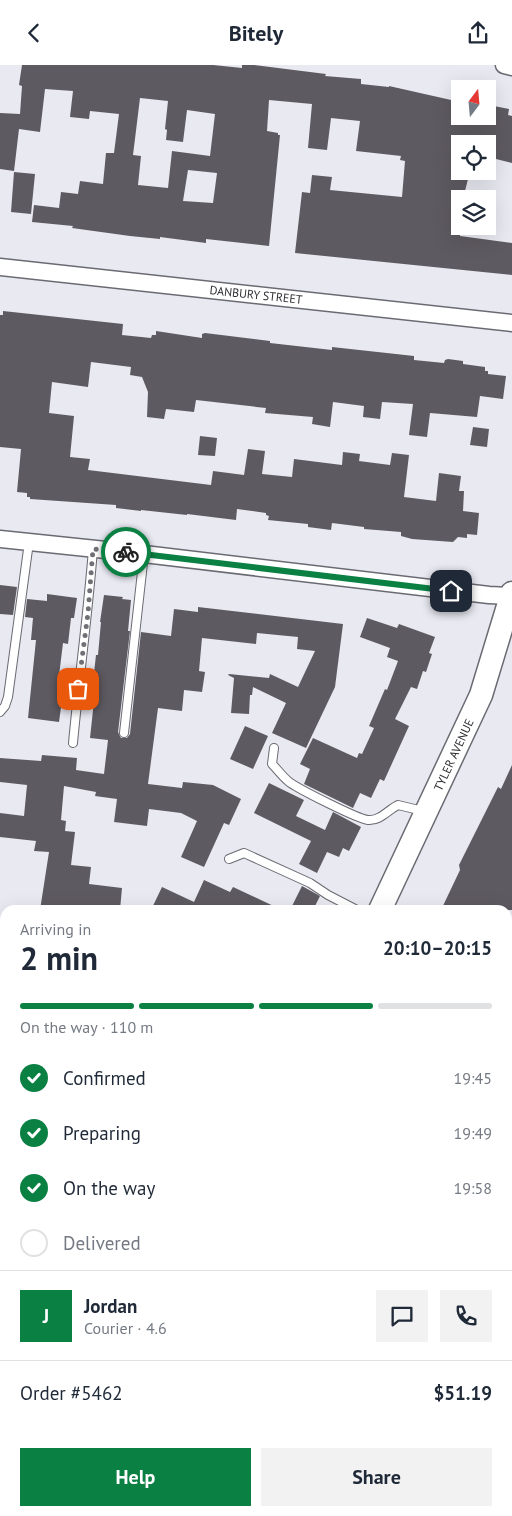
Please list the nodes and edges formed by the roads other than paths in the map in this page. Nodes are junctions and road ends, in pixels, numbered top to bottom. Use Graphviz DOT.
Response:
graph roads {
  1 [pos="504,65"];
  2 [pos="512,67"];
  3 [pos="0,267"];
  4 [pos="512,323"];
  5 [pos="0,539"];
  6 [pos="30,542"];
  7 [pos="93,549"];
  8 [pos="144,554"];
  9 [pos="512,595"];
  10 [pos="0,712"];
  11 [pos="124,733"];
  12 [pos="73,743"];
  13 [pos="274,748"];
  14 [pos="427,812"];
  15 [pos="229,859"];
  16 [pos="347,905"];
  17 [pos="382,905"];
  1 -- 2 [label="street"];
  3 -- 4 [label="street, DANBURY STREET"];
  5 -- 6 [label="street"];
  6 -- 7 [label="street"];
  6 -- 10 [label="lane"];
  7 -- 8 [label="street"];
  7 -- 12 [label="lane"];
  8 -- 9 [label="street"];
  8 -- 11 [label="lane"];
  9 -- 14 [label="street, TYLER AVENUE"];
  13 -- 14 [label="lane"];
  14 -- 17 [label="street, TYLER AVENUE"];
  15 -- 16 [label="lane"];
}
